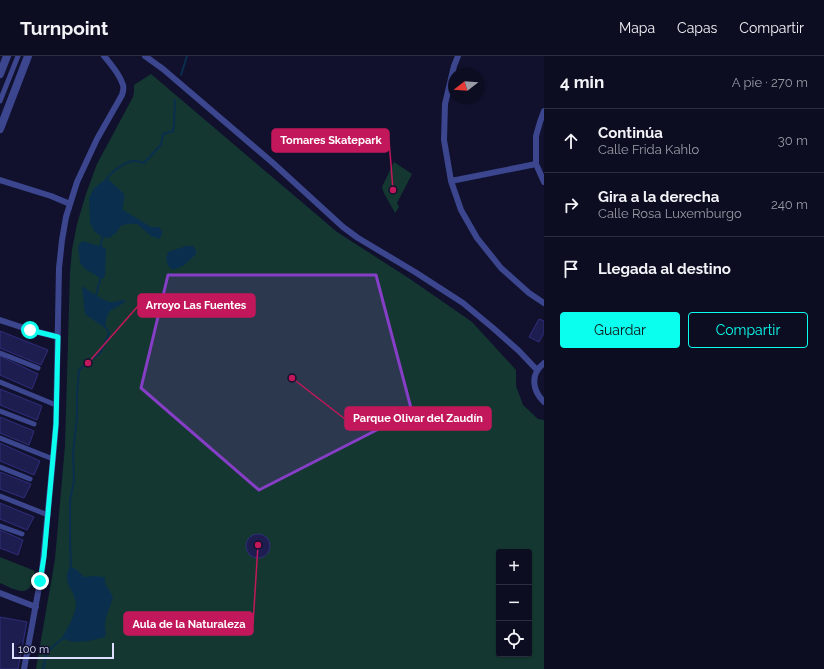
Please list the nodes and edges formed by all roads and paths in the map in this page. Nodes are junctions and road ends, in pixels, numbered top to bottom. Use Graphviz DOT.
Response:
graph roads {
  1 [pos="7,56"];
  2 [pos="18,56"];
  3 [pos="28,56"];
  4 [pos="104,56"];
  5 [pos="145,56"];
  6 [pos="458,56"];
  7 [pos="0,74"];
  8 [pos="0,101"];
  9 [pos="544,111"];
  10 [pos="0,129"];
  11 [pos="536,164"];
  12 [pos="0,180"];
  13 [pos="451,181"];
  14 [pos="544,182"];
  15 [pos="70,204"];
  16 [pos="544,303"];
  17 [pos="0,320"];
  18 [pos="58,337"];
  19 [pos="0,353"];
  20 [pos="544,363"];
  21 [pos="38,368"];
  22 [pos="537,370"];
  23 [pos="0,382"];
  24 [pos="544,402"];
  25 [pos="56,405"];
  26 [pos="0,410"];
  27 [pos="34,424"];
  28 [pos="0,438"];
  29 [pos="53,459"];
  30 [pos="0,467"];
  31 [pos="30,479"];
  32 [pos="0,496"];
  33 [pos="48,515"];
  34 [pos="0,526"];
  35 [pos="22,534"];
  36 [pos="0,593"];
  37 [pos="36,607"];
  38 [pos="24,669"];
  1 -- 7 [label="street"];
  2 -- 8 [label="street"];
  3 -- 10 [label="street"];
  4 -- 15 [label="street"];
  5 -- 22 [label="street"];
  6 -- 13 [label="street"];
  9 -- 11 [label="street"];
  11 -- 13 [label="street"];
  11 -- 14 [label="street"];
  12 -- 15 [label="street"];
  13 -- 16 [label="street"];
  15 -- 18 [label="street"];
  17 -- 18 [label="street"];
  18 -- 25 [label="street"];
  19 -- 21 [label="street"];
  20 -- 22 [label="street"];
  22 -- 24 [label="street"];
  23 -- 25 [label="street"];
  25 -- 29 [label="street"];
  26 -- 27 [label="street"];
  28 -- 29 [label="street"];
  29 -- 33 [label="street"];
  30 -- 31 [label="street"];
  32 -- 33 [label="street"];
  33 -- 37 [label="street"];
  34 -- 35 [label="street"];
  36 -- 37 [label="street"];
  37 -- 38 [label="street"];
}
